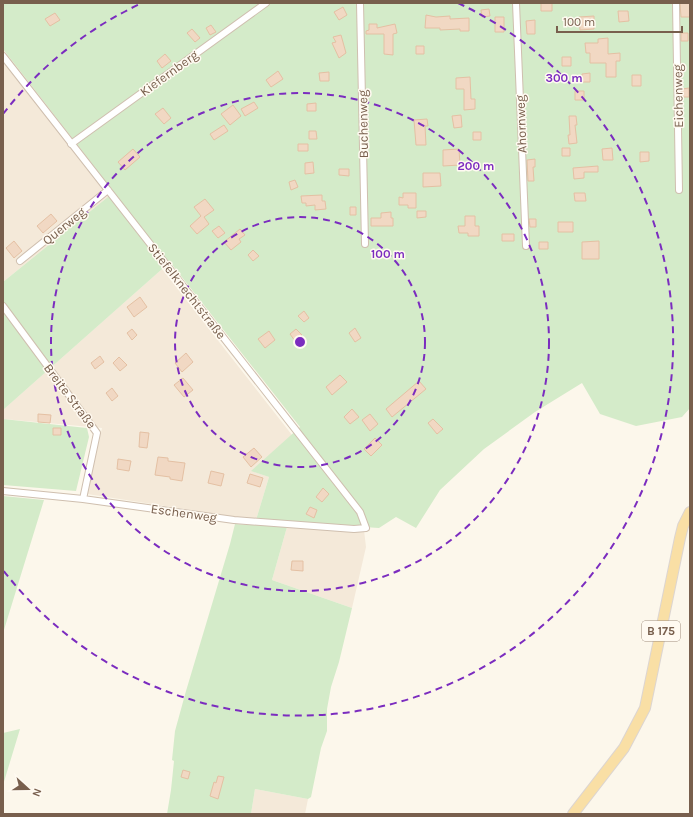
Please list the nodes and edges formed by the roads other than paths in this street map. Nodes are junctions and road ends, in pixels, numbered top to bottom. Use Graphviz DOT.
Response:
graph roads {
  1 [pos="266,3"];
  2 [pos="360,3"];
  3 [pos="516,3"];
  4 [pos="676,3"];
  5 [pos="3,56"];
  6 [pos="72,144"];
  7 [pos="108,190"];
  8 [pos="679,190"];
  9 [pos="365,244"];
  10 [pos="526,246"];
  11 [pos="20,261"];
  12 [pos="3,306"];
  13 [pos="3,491"];
  14 [pos="83,499"];
  15 [pos="690,512"];
  16 [pos="366,528"];
  17 [pos="573,814"];
  1 -- 6 [label="street, Kiefernberg"];
  2 -- 9 [label="street, Buchenweg"];
  3 -- 10 [label="street, Ahornweg"];
  4 -- 8 [label="street, Eichenweg"];
  5 -- 6 [label="street, Stiefelknechtstraße"];
  6 -- 7 [label="street, Stiefelknechtstraße"];
  7 -- 11 [label="street, Querweg"];
  7 -- 16 [label="street, Stiefelknechtstraße"];
  12 -- 14 [label="street, Breite Straße"];
  13 -- 14 [label="street, Eschenweg"];
  14 -- 16 [label="street, Eschenweg"];
  15 -- 17 [label="main road, B 175"];
}
